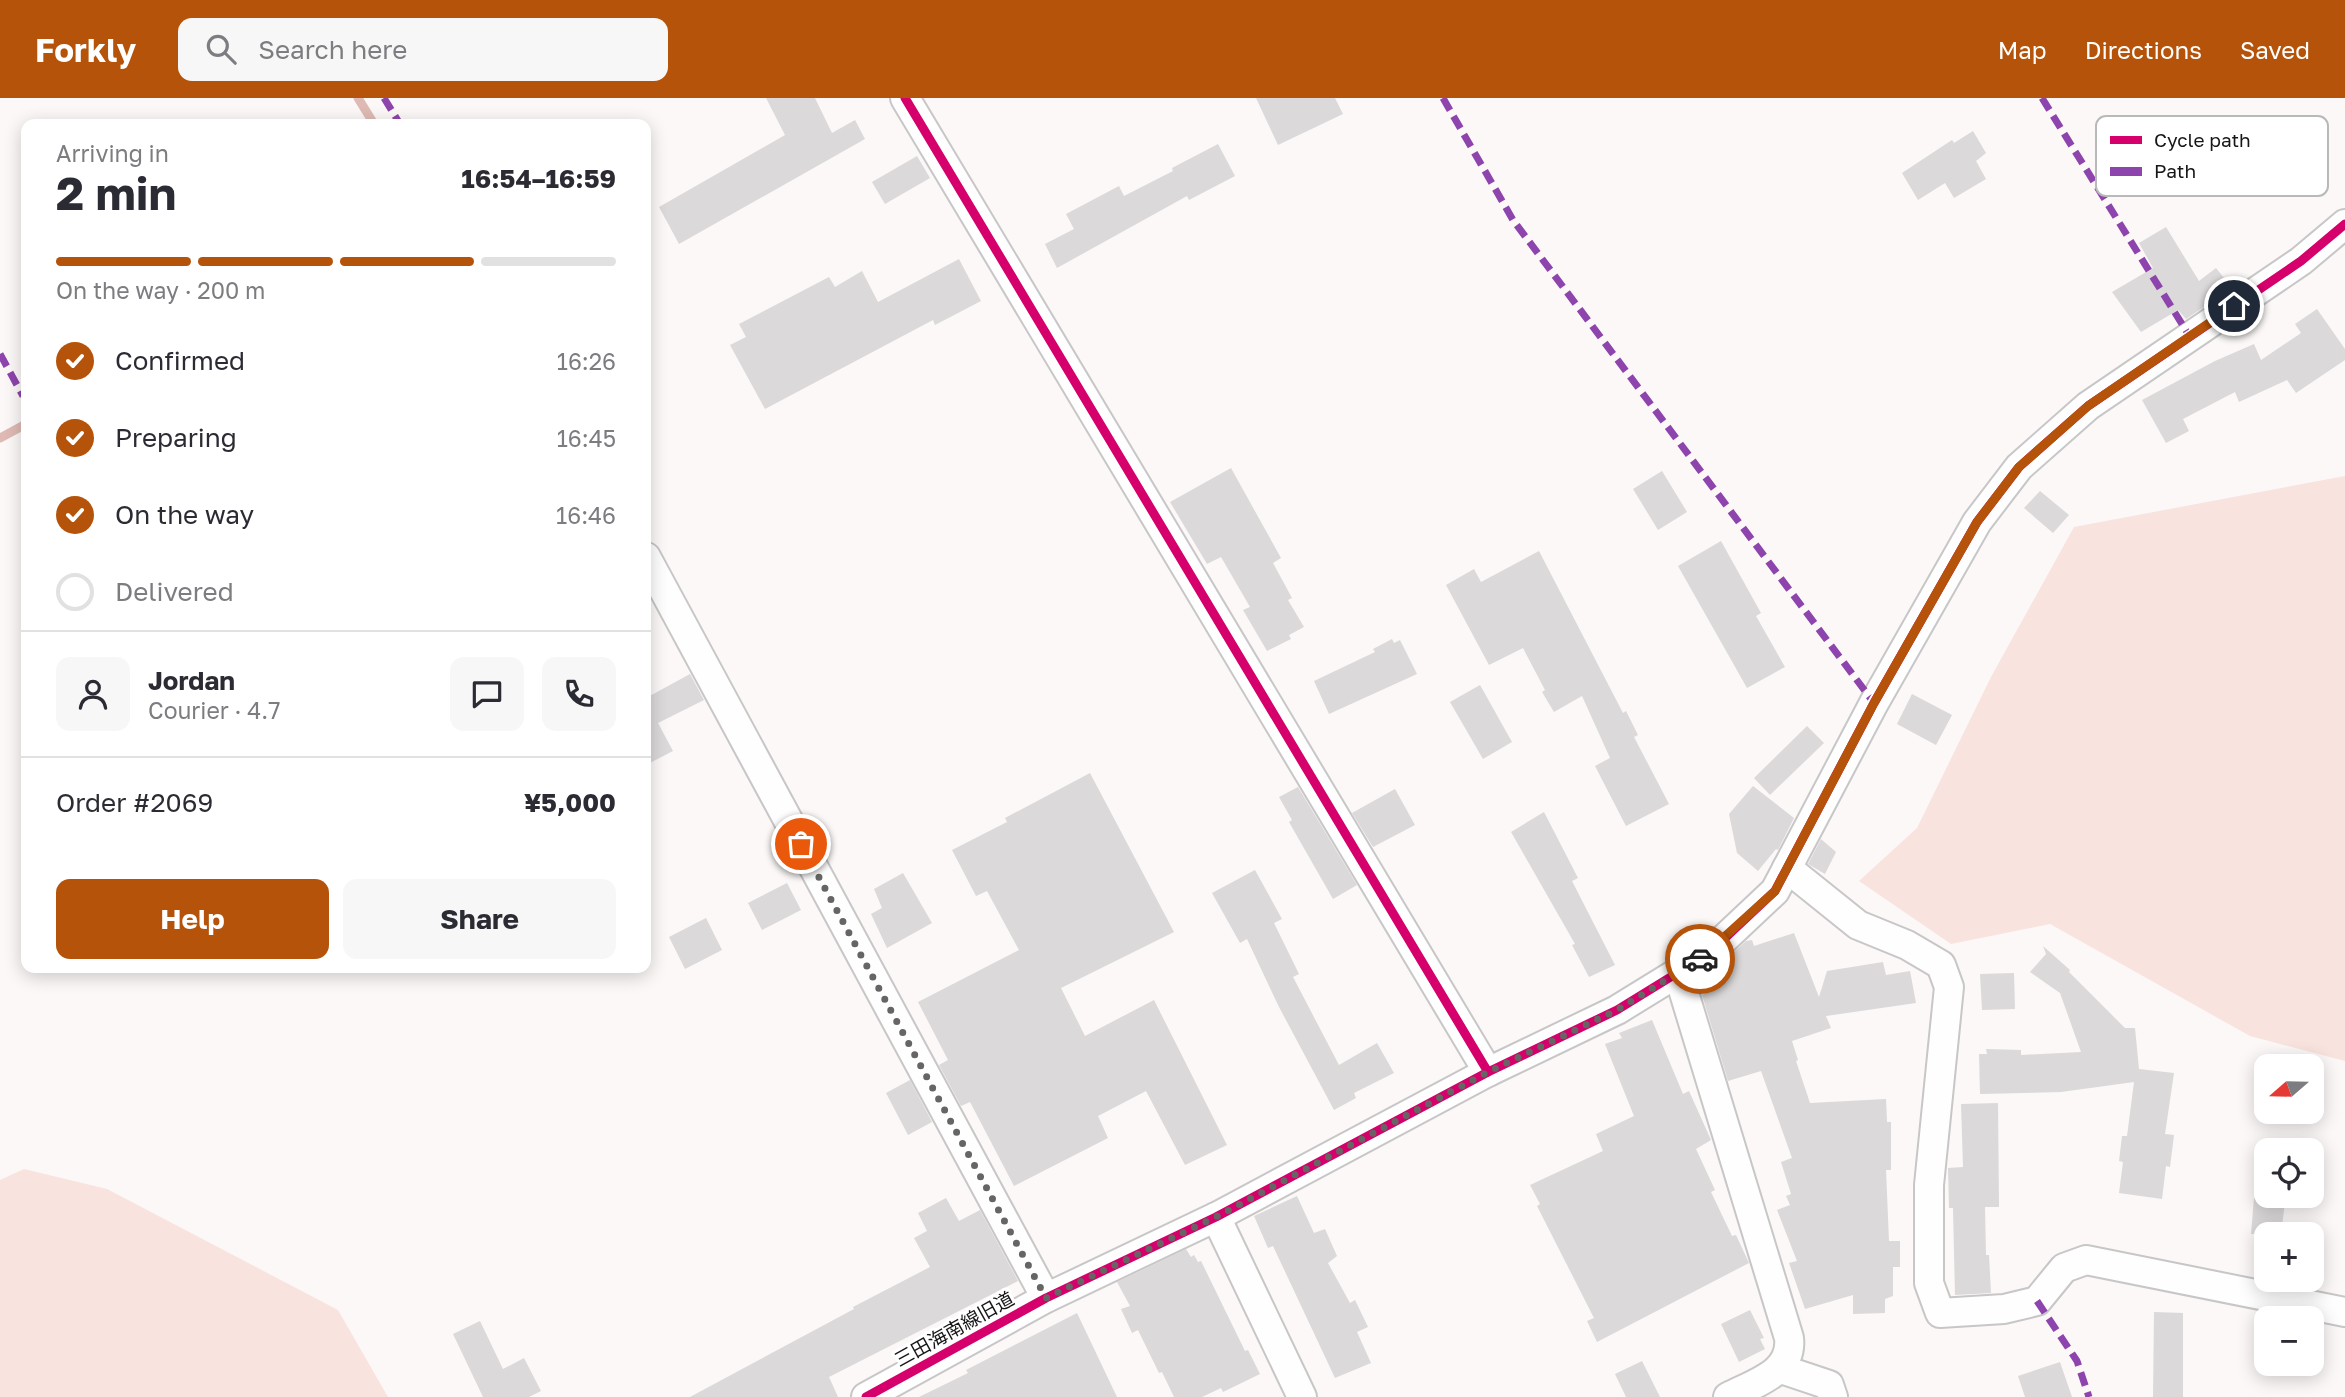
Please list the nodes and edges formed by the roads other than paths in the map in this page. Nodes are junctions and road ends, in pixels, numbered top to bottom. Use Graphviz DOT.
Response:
graph roads {
  1 [pos="905,98"];
  2 [pos="2345,224"];
  3 [pos="651,566"];
  4 [pos="1787,868"];
  5 [pos="1678,973"];
  6 [pos="1488,1072"];
  7 [pos="1216,1217"];
  8 [pos="1046,1298"];
  9 [pos="2345,1312"];
  10 [pos="1781,1369"];
  11 [pos="866,1397"];
  12 [pos="1302,1397"];
  13 [pos="1728,1397"];
  14 [pos="1833,1397"];
  1 -- 6 [label="street"];
  2 -- 4 [label="street, 三田海南線旧道"];
  3 -- 8 [label="street"];
  4 -- 5 [label="street, 三田海南線旧道"];
  4 -- 9 [label="street"];
  5 -- 6 [label="street, 三田海南線旧道"];
  5 -- 10 [label="street"];
  6 -- 7 [label="street, 三田海南線旧道"];
  7 -- 8 [label="street, 三田海南線旧道"];
  7 -- 12 [label="street"];
  8 -- 11 [label="street, 三田海南線旧道"];
  10 -- 13 [label="street"];
  10 -- 14 [label="street"];
}
